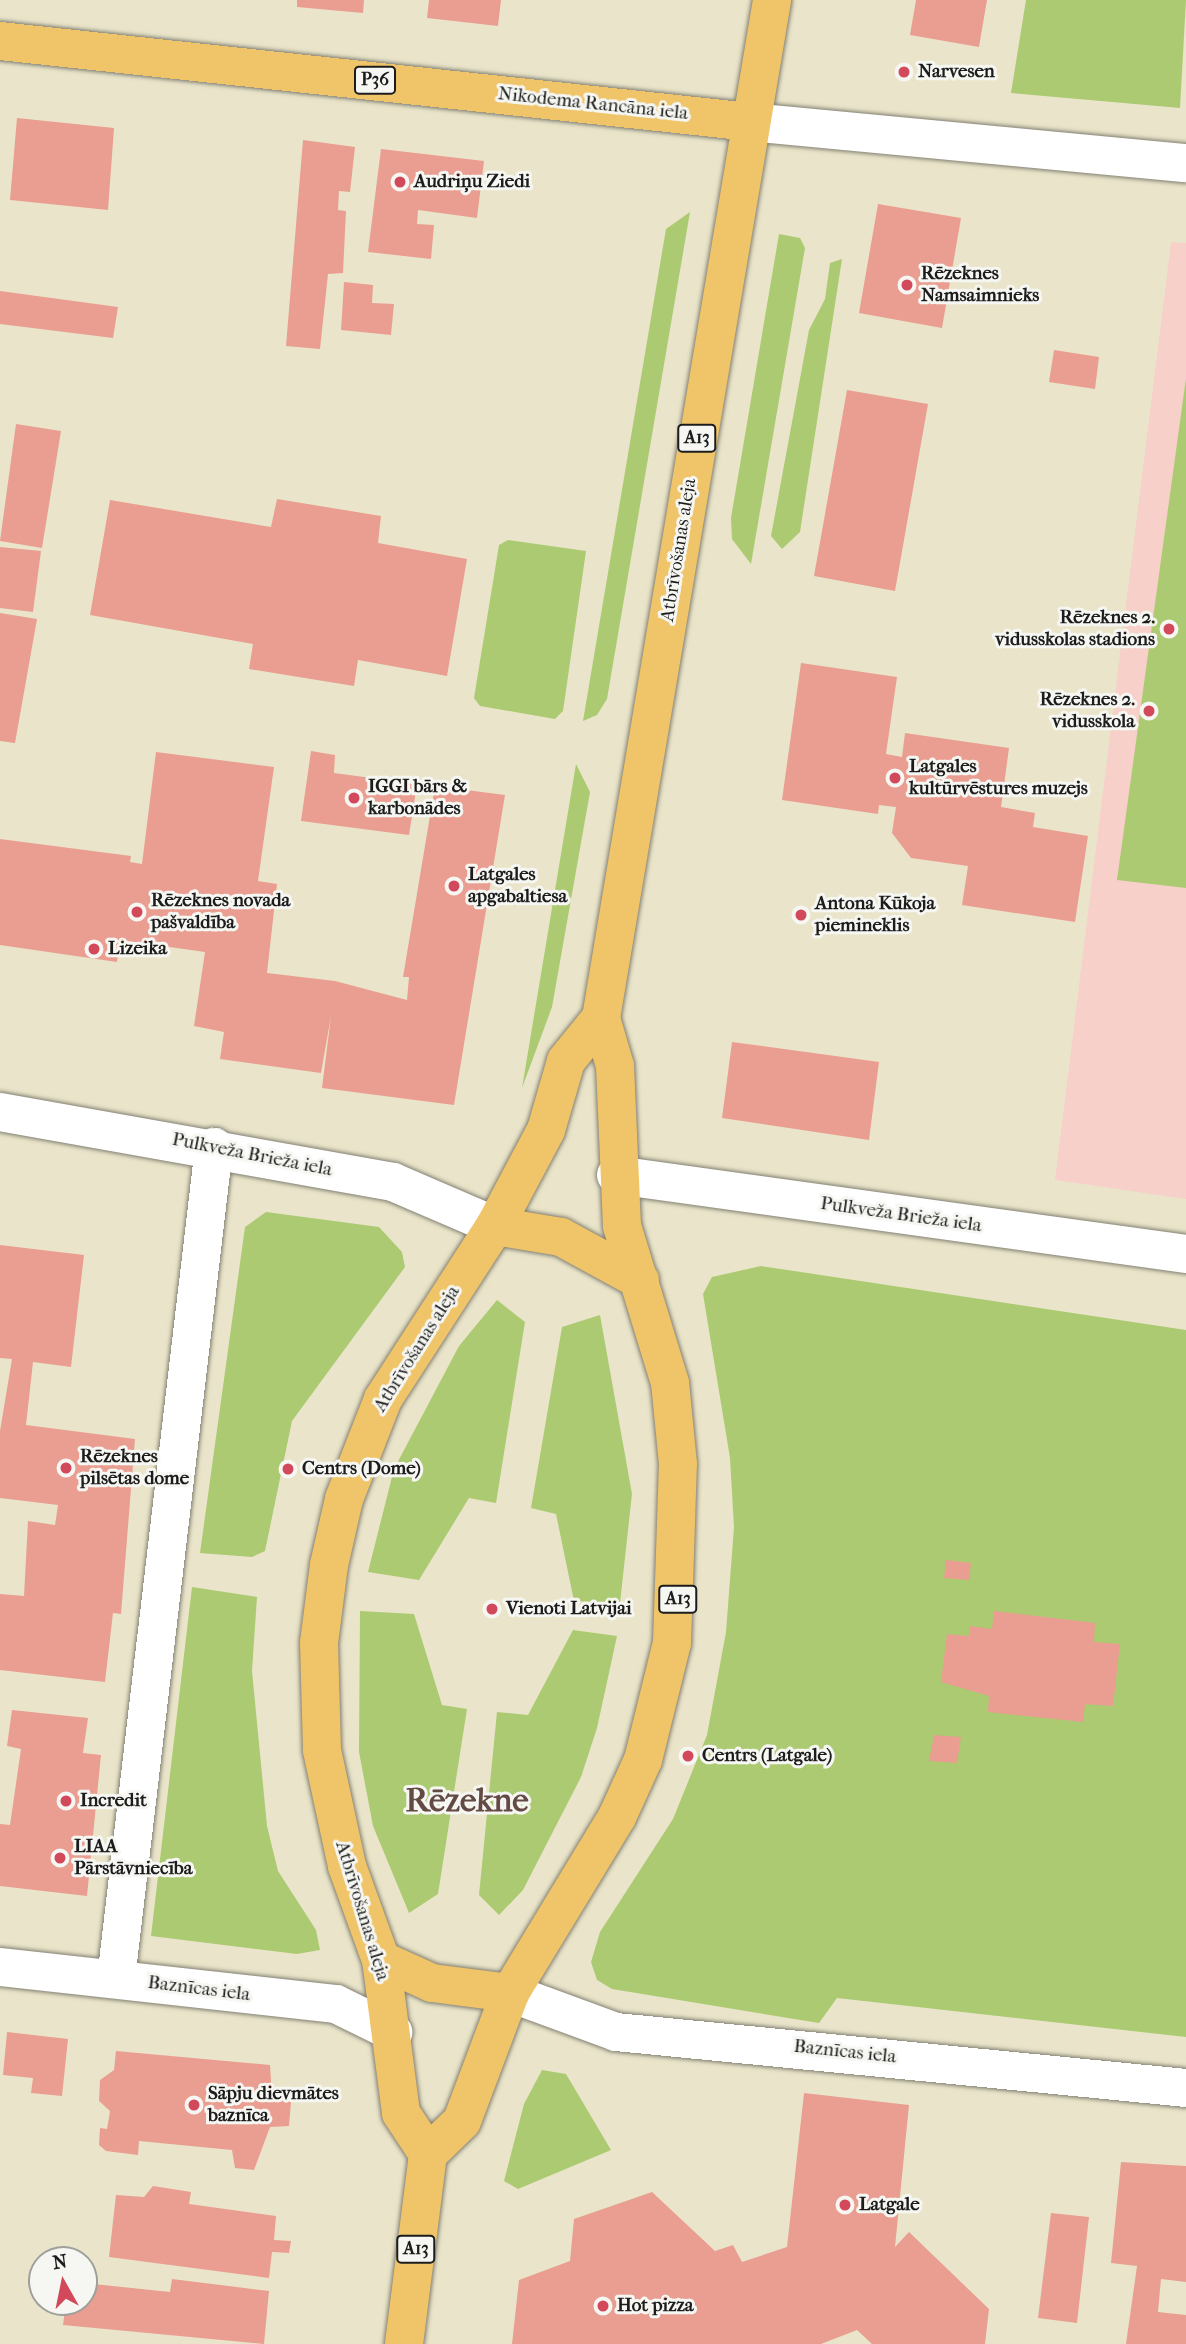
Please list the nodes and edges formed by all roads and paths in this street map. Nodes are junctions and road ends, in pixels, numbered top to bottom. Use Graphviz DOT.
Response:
graph roads {
  1 [pos="772,0"];
  2 [pos="0,41"];
  3 [pos="750,122"];
  4 [pos="1186,163"];
  5 [pos="601,1018"];
  6 [pos="0,1112"];
  7 [pos="214,1147"];
  8 [pos="616,1175"];
  9 [pos="495,1226"];
  10 [pos="1186,1254"];
  11 [pos="640,1280"];
  12 [pos="381,1960"];
  13 [pos="0,1967"];
  14 [pos="116,1979"];
  15 [pos="510,1993"];
  16 [pos="393,2032"];
  17 [pos="1186,2088"];
  18 [pos="428,2154"];
  19 [pos="404,2344"];
  1 -- 3 [label="main road, Atbrīvošanas aleja / A13"];
  2 -- 3 [label="main road, Nikodema Rancāna iela / P36"];
  3 -- 4 [label="street, Nikodema Rancāna iela"];
  3 -- 5 [label="main road, Atbrīvošanas aleja / A13"];
  5 -- 8 [label="main road, Atbrīvošanas aleja / A13"];
  5 -- 9 [label="main road, Atbrīvošanas aleja / A13"];
  6 -- 7 [label="street, Pulkveža Brieža iela"];
  7 -- 9 [label="street, Pulkveža Brieža iela"];
  7 -- 14 [label="street"];
  8 -- 10 [label="street, Pulkveža Brieža iela"];
  8 -- 11 [label="main road, Atbrīvošanas aleja / A13"];
  9 -- 11 [label="main road"];
  9 -- 12 [label="main road, Atbrīvošanas aleja / A13"];
  11 -- 15 [label="main road, Atbrīvošanas aleja / A13"];
  12 -- 15 [label="main road"];
  12 -- 16 [label="main road, Atbrīvošanas aleja / A13"];
  13 -- 14 [label="street, Baznīcas iela"];
  14 -- 16 [label="street, Baznīcas iela"];
  15 -- 17 [label="street, Baznīcas iela"];
  15 -- 18 [label="main road, Atbrīvošanas aleja / A13"];
  16 -- 18 [label="main road, Atbrīvošanas aleja / A13"];
  18 -- 19 [label="main road, A13"];
}
